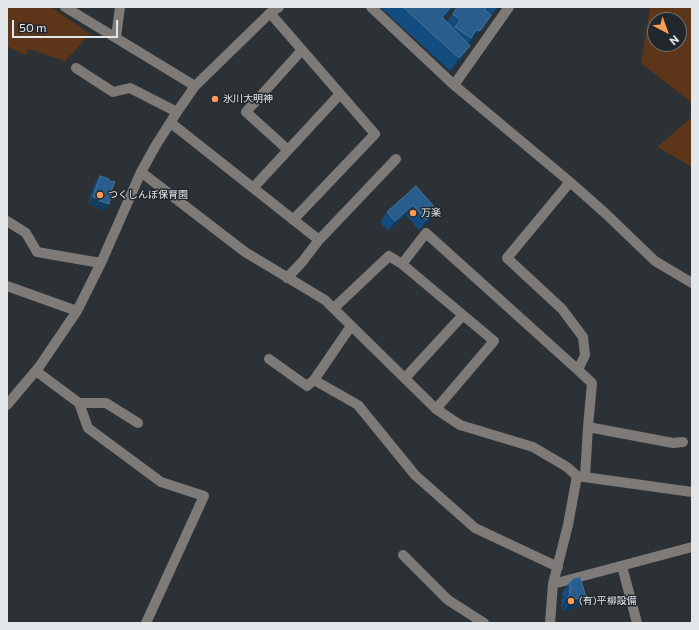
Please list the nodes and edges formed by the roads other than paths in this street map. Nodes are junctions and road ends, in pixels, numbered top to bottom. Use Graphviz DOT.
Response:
graph roads {
  1 [pos="65,7"];
  2 [pos="120,7"];
  3 [pos="279,7"];
  4 [pos="371,7"];
  5 [pos="509,7"];
  6 [pos="270,13"];
  7 [pos="116,37"];
  8 [pos="302,50"];
  9 [pos="76,68"];
  10 [pos="454,85"];
  11 [pos="195,86"];
  12 [pos="340,94"];
  13 [pos="177,112"];
  14 [pos="171,123"];
  15 [pos="288,150"];
  16 [pos="396,159"];
  17 [pos="141,172"];
  18 [pos="570,182"];
  19 [pos="253,188"];
  20 [pos="293,220"];
  21 [pos="7,221"];
  22 [pos="319,240"];
  23 [pos="101,263"];
  24 [pos="402,264"];
  25 [pos="286,278"];
  26 [pos="692,282"];
  27 [pos="7,286"];
  28 [pos="334,308"];
  29 [pos="77,311"];
  30 [pos="462,315"];
  31 [pos="351,326"];
  32 [pos="268,359"];
  33 [pos="578,370"];
  34 [pos="36,371"];
  35 [pos="405,378"];
  36 [pos="314,380"];
  37 [pos="79,403"];
  38 [pos="7,405"];
  39 [pos="436,409"];
  40 [pos="138,423"];
  41 [pos="588,427"];
  42 [pos="683,442"];
  43 [pos="581,476"];
  44 [pos="692,492"];
  45 [pos="692,547"];
  46 [pos="403,555"];
  47 [pos="622,566"];
  48 [pos="558,567"];
  49 [pos="553,584"];
  50 [pos="146,623"];
  51 [pos="484,623"];
  52 [pos="550,623"];
  53 [pos="637,623"];
  1 -- 7 [label="street"];
  2 -- 7 [label="street"];
  3 -- 6 [label="street"];
  4 -- 10 [label="street"];
  5 -- 10 [label="street"];
  6 -- 8 [label="street"];
  6 -- 11 [label="street"];
  7 -- 11 [label="street"];
  8 -- 12 [label="street"];
  8 -- 15 [label="street"];
  9 -- 13 [label="street"];
  10 -- 18 [label="street"];
  11 -- 13 [label="street"];
  12 -- 15 [label="street"];
  12 -- 20 [label="street"];
  13 -- 14 [label="street"];
  14 -- 17 [label="street"];
  14 -- 19 [label="street"];
  15 -- 19 [label="street"];
  16 -- 22 [label="street"];
  17 -- 23 [label="street"];
  17 -- 25 [label="street"];
  18 -- 26 [label="street"];
  18 -- 33 [label="street"];
  19 -- 20 [label="street"];
  20 -- 22 [label="street"];
  21 -- 23 [label="street"];
  22 -- 25 [label="street"];
  23 -- 29 [label="street"];
  24 -- 28 [label="street"];
  24 -- 30 [label="street"];
  24 -- 33 [label="street"];
  25 -- 28 [label="street"];
  27 -- 29 [label="street"];
  28 -- 31 [label="street"];
  29 -- 34 [label="street"];
  30 -- 35 [label="street"];
  30 -- 39 [label="street"];
  31 -- 35 [label="street"];
  31 -- 36 [label="street"];
  32 -- 36 [label="street"];
  33 -- 41 [label="street"];
  34 -- 37 [label="street"];
  34 -- 38 [label="street"];
  35 -- 39 [label="street"];
  36 -- 48 [label="street"];
  37 -- 40 [label="street"];
  37 -- 50 [label="street"];
  39 -- 43 [label="street"];
  41 -- 42 [label="street"];
  41 -- 43 [label="street"];
  43 -- 44 [label="street"];
  43 -- 48 [label="street"];
  45 -- 47 [label="street"];
  46 -- 51 [label="street"];
  47 -- 49 [label="street"];
  47 -- 53 [label="street"];
  48 -- 49 [label="street"];
  49 -- 52 [label="street"];
}
